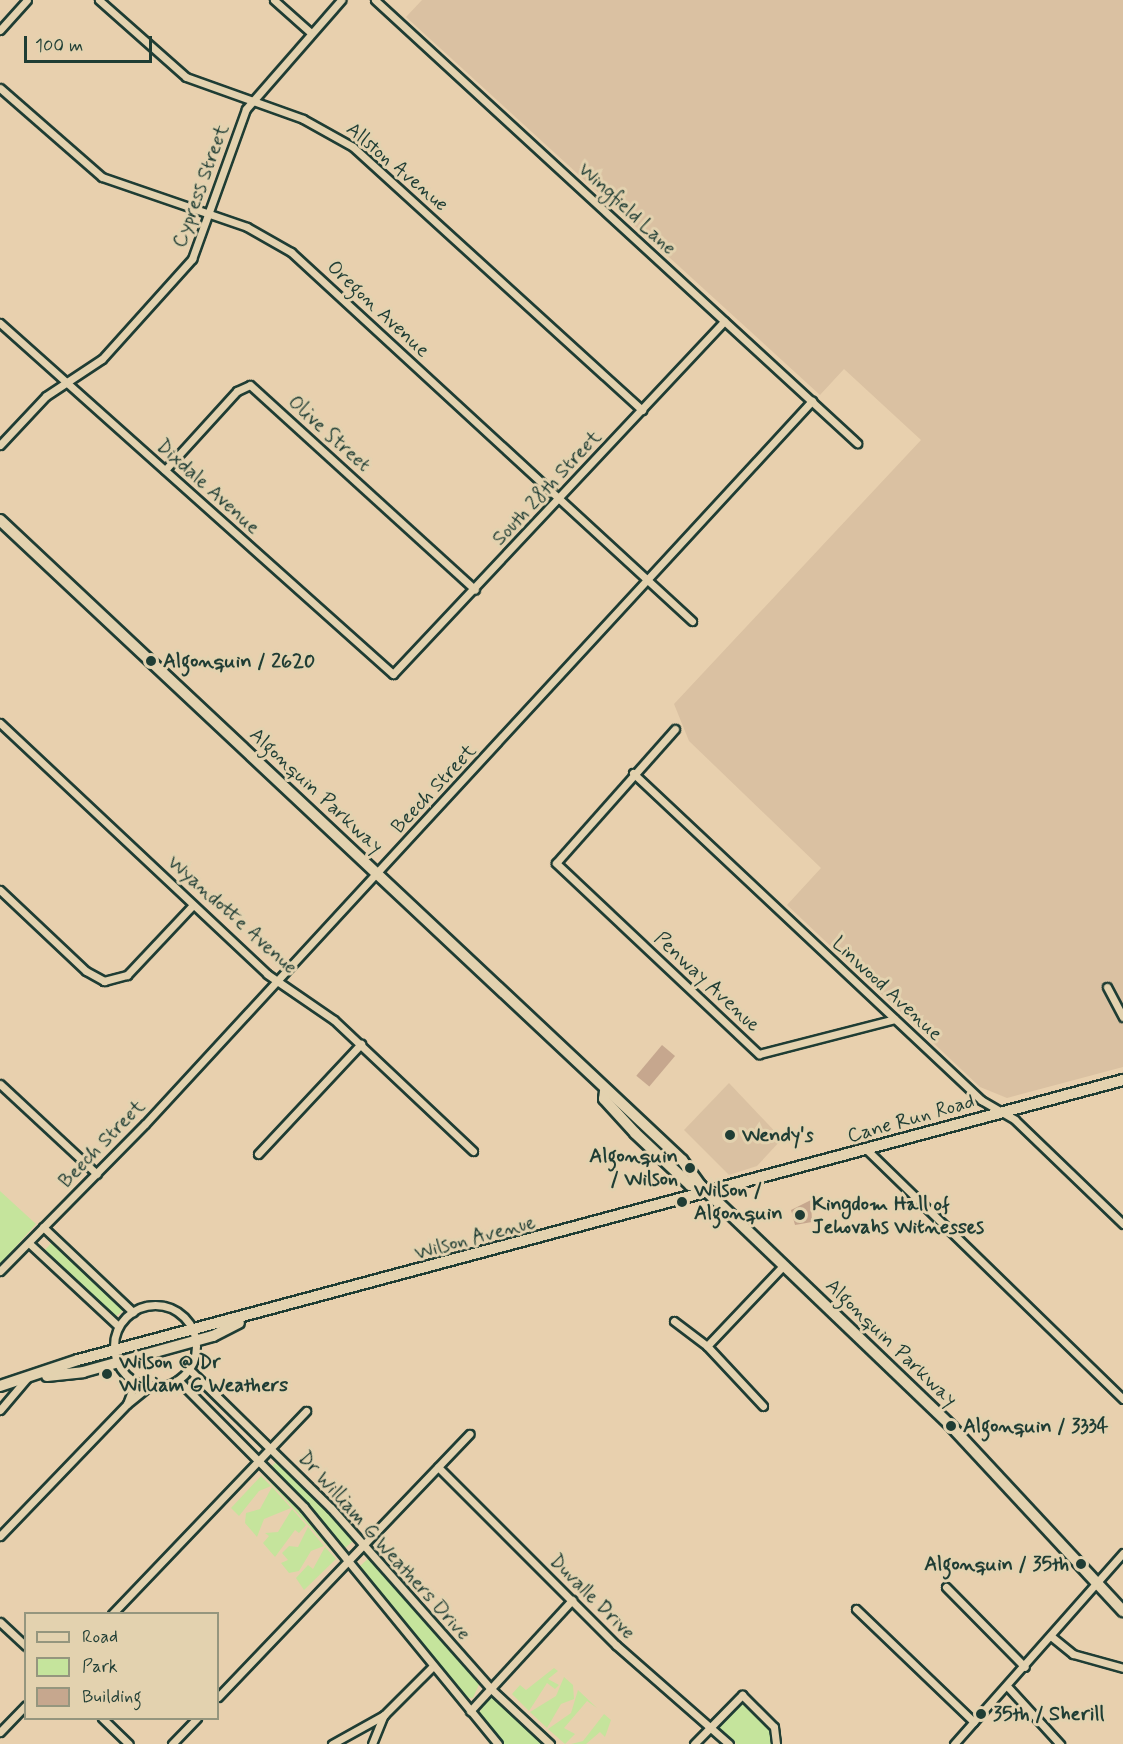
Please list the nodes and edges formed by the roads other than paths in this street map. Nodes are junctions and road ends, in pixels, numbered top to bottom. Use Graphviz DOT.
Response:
graph roads {
  1 [pos="27,0"];
  2 [pos="99,0"];
  3 [pos="274,0"];
  4 [pos="341,0"];
  5 [pos="375,0"];
  6 [pos="0,30"];
  7 [pos="310,33"];
  8 [pos="0,88"];
  9 [pos="252,100"];
  10 [pos="211,214"];
  11 [pos="724,321"];
  12 [pos="0,323"];
  13 [pos="68,382"];
  14 [pos="812,401"];
  15 [pos="642,410"];
  16 [pos="856,443"];
  17 [pos="0,445"];
  18 [pos="165,470"];
  19 [pos="560,499"];
  20 [pos="0,520"];
  21 [pos="648,580"];
  22 [pos="475,590"];
  23 [pos="692,621"];
  24 [pos="393,674"];
  25 [pos="0,723"];
  26 [pos="675,729"];
  27 [pos="633,773"];
  28 [pos="377,873"];
  29 [pos="0,890"];
  30 [pos="193,905"];
  31 [pos="278,981"];
  32 [pos="1107,987"];
  33 [pos="1123,1017"];
  34 [pos="895,1019"];
  35 [pos="361,1044"];
  36 [pos="1123,1080"];
  37 [pos="0,1084"];
  38 [pos="1000,1112"];
  39 [pos="473,1150"];
  40 [pos="867,1150"];
  41 [pos="258,1154"];
  42 [pos="97,1174"];
  43 [pos="710,1194"];
  44 [pos="1123,1224"];
  45 [pos="43,1227"];
  46 [pos="31,1245"];
  47 [pos="784,1265"];
  48 [pos="0,1271"];
  49 [pos="133,1312"];
  50 [pos="250,1318"];
  51 [pos="674,1321"];
  52 [pos="117,1325"];
  53 [pos="192,1329"];
  54 [pos="196,1341"];
  55 [pos="707,1346"];
  56 [pos="115,1350"];
  57 [pos="118,1362"];
  58 [pos="192,1372"];
  59 [pos="27,1378"];
  60 [pos="178,1380"];
  61 [pos="135,1383"];
  62 [pos="0,1386"];
  63 [pos="148,1387"];
  64 [pos="1123,1399"];
  65 [pos="126,1404"];
  66 [pos="763,1406"];
  67 [pos="0,1410"];
  68 [pos="306,1411"];
  69 [pos="470,1434"];
  70 [pos="271,1447"];
  71 [pos="260,1458"];
  72 [pos="438,1467"];
  73 [pos="0,1536"];
  74 [pos="363,1544"];
  75 [pos="1123,1553"];
  76 [pos="349,1560"];
  77 [pos="1099,1584"];
  78 [pos="946,1587"];
  79 [pos="572,1600"];
  80 [pos="856,1609"];
  81 [pos="1123,1611"];
  82 [pos="114,1612"];
  83 [pos="0,1622"];
  84 [pos="1052,1637"];
  85 [pos="24,1644"];
  86 [pos="433,1666"];
  87 [pos="1025,1666"];
  88 [pos="1123,1668"];
  89 [pos="1007,1686"];
  90 [pos="490,1688"];
  91 [pos="219,1696"];
  92 [pos="24,1707"];
  93 [pos="470,1711"];
  94 [pos="384,1715"];
  95 [pos="103,1720"];
  96 [pos="196,1720"];
  97 [pos="974,1722"];
  98 [pos="709,1728"];
  99 [pos="0,1731"];
  100 [pos="129,1744"];
  101 [pos="172,1744"];
  102 [pos="332,1744"];
  103 [pos="372,1744"];
  104 [pos="498,1744"];
  105 [pos="550,1744"];
  106 [pos="694,1744"];
  107 [pos="729,1744"];
  108 [pos="776,1744"];
  109 [pos="954,1744"];
  110 [pos="1060,1744"];
  1 -- 6 [label="street"];
  2 -- 9 [label="street, Allston Avenue"];
  3 -- 7 [label="street"];
  4 -- 7 [label="street, Cypress Street"];
  5 -- 11 [label="street, Wingfield Lane"];
  7 -- 9 [label="street, Cypress Street"];
  8 -- 10 [label="street, Oregon Avenue"];
  9 -- 10 [label="street, Cypress Street"];
  9 -- 15 [label="street, Allston Avenue"];
  10 -- 13 [label="street, Cypress Street"];
  10 -- 19 [label="street, Oregon Avenue"];
  11 -- 14 [label="street, Wingfield Lane"];
  11 -- 15 [label="street, South 28th Street"];
  12 -- 13 [label="street, Dixdale Avenue"];
  13 -- 17 [label="street, Cypress Street"];
  13 -- 18 [label="street, Dixdale Avenue"];
  14 -- 16 [label="street, Wingfield Lane"];
  14 -- 21 [label="street, Beech Street"];
  15 -- 19 [label="street, South 28th Street"];
  18 -- 22 [label="street, Olive Street"];
  18 -- 24 [label="street, Dixdale Avenue"];
  19 -- 21 [label="street, Oregon Avenue"];
  19 -- 22 [label="street, South 28th Street"];
  20 -- 28 [label="main road, Algonquin Parkway"];
  21 -- 23 [label="street, Oregon Avenue"];
  21 -- 28 [label="street, Beech Street"];
  22 -- 24 [label="street, South 28th Street"];
  25 -- 30 [label="street, Wyandotte Avenue"];
  26 -- 27 [label="street"];
  27 -- 34 [label="street, Linwood Avenue"];
  27 -- 34 [label="street, Penway Avenue"];
  28 -- 31 [label="street, Beech Street"];
  28 -- 43 [label="main road, Algonquin Parkway"];
  29 -- 30 [label="street"];
  30 -- 31 [label="street, Wyandotte Avenue"];
  31 -- 35 [label="street, Wyandotte Avenue"];
  31 -- 42 [label="street, Beech Street"];
  32 -- 33 [label="street"];
  34 -- 38 [label="street, Linwood Avenue"];
  35 -- 39 [label="street, Wyandotte Avenue"];
  35 -- 41 [label="street"];
  36 -- 38 [label="main road, Cane Run Road"];
  37 -- 42 [label="street"];
  38 -- 40 [label="main road, Cane Run Road"];
  38 -- 44 [label="street, Linwood Avenue"];
  40 -- 43 [label="main road, Cane Run Road"];
  40 -- 64 [label="street"];
  42 -- 45 [label="street, Beech Street"];
  43 -- 47 [label="main road, Algonquin Parkway"];
  43 -- 50 [label="main road, Wilson Avenue"];
  45 -- 46 [label="street, Beech Street"];
  45 -- 49 [label="street"];
  46 -- 48 [label="street, Beech Street"];
  46 -- 52 [label="street"];
  47 -- 55 [label="street"];
  47 -- 77 [label="main road, Algonquin Parkway"];
  49 -- 52 [label="street"];
  49 -- 53 [label="street"];
  50 -- 53 [label="main road, Wilson Avenue"];
  50 -- 54 [label="main road, Wilson Avenue"];
  51 -- 55 [label="street"];
  52 -- 56 [label="street"];
  53 -- 54 [label="street"];
  53 -- 56 [label="main road, Wilson Avenue"];
  54 -- 57 [label="main road, Wilson Avenue"];
  54 -- 58 [label="street"];
  55 -- 66 [label="street"];
  56 -- 57 [label="street"];
  56 -- 59 [label="main road, Wilson Avenue"];
  57 -- 59 [label="main road, Wilson Avenue"];
  57 -- 61 [label="street"];
  58 -- 60 [label="street"];
  58 -- 70 [label="street, Dr William G Weathers Drive"];
  59 -- 62 [label="main road, Wilson Avenue"];
  59 -- 67 [label="street"];
  60 -- 63 [label="street"];
  60 -- 71 [label="street, Dr William G Weathers Drive"];
  61 -- 63 [label="street"];
  61 -- 65 [label="street"];
  63 -- 65 [label="street"];
  65 -- 73 [label="street"];
  68 -- 70 [label="street"];
  69 -- 72 [label="street"];
  70 -- 71 [label="street"];
  70 -- 74 [label="street, Dr William G Weathers Drive"];
  71 -- 76 [label="street, Dr William G Weathers Drive"];
  71 -- 82 [label="street"];
  72 -- 74 [label="street"];
  72 -- 79 [label="street, Duvalle Drive"];
  74 -- 76 [label="street"];
  74 -- 90 [label="street, Dr William G Weathers Drive"];
  75 -- 77 [label="street"];
  76 -- 86 [label="street, Dr William G Weathers Drive"];
  76 -- 91 [label="street"];
  77 -- 81 [label="main road, Algonquin Parkway"];
  77 -- 84 [label="street"];
  78 -- 87 [label="street"];
  79 -- 90 [label="street"];
  79 -- 98 [label="street, Duvalle Drive"];
  80 -- 97 [label="street"];
  83 -- 85 [label="street"];
  84 -- 87 [label="street"];
  84 -- 88 [label="street"];
  86 -- 93 [label="street, Dr William G Weathers Drive"];
  86 -- 94 [label="street"];
  87 -- 89 [label="street"];
  89 -- 97 [label="street"];
  89 -- 110 [label="street"];
  90 -- 93 [label="street"];
  90 -- 105 [label="street, Dr William G Weathers Drive"];
  92 -- 99 [label="street"];
  93 -- 104 [label="street, Dr William G Weathers Drive"];
  94 -- 102 [label="street"];
  94 -- 103 [label="street"];
  95 -- 100 [label="street"];
  96 -- 101 [label="street"];
  97 -- 109 [label="street"];
  98 -- 106 [label="street"];
  98 -- 107 [label="street, Duvalle Drive"];
  98 -- 108 [label="street"];
}
